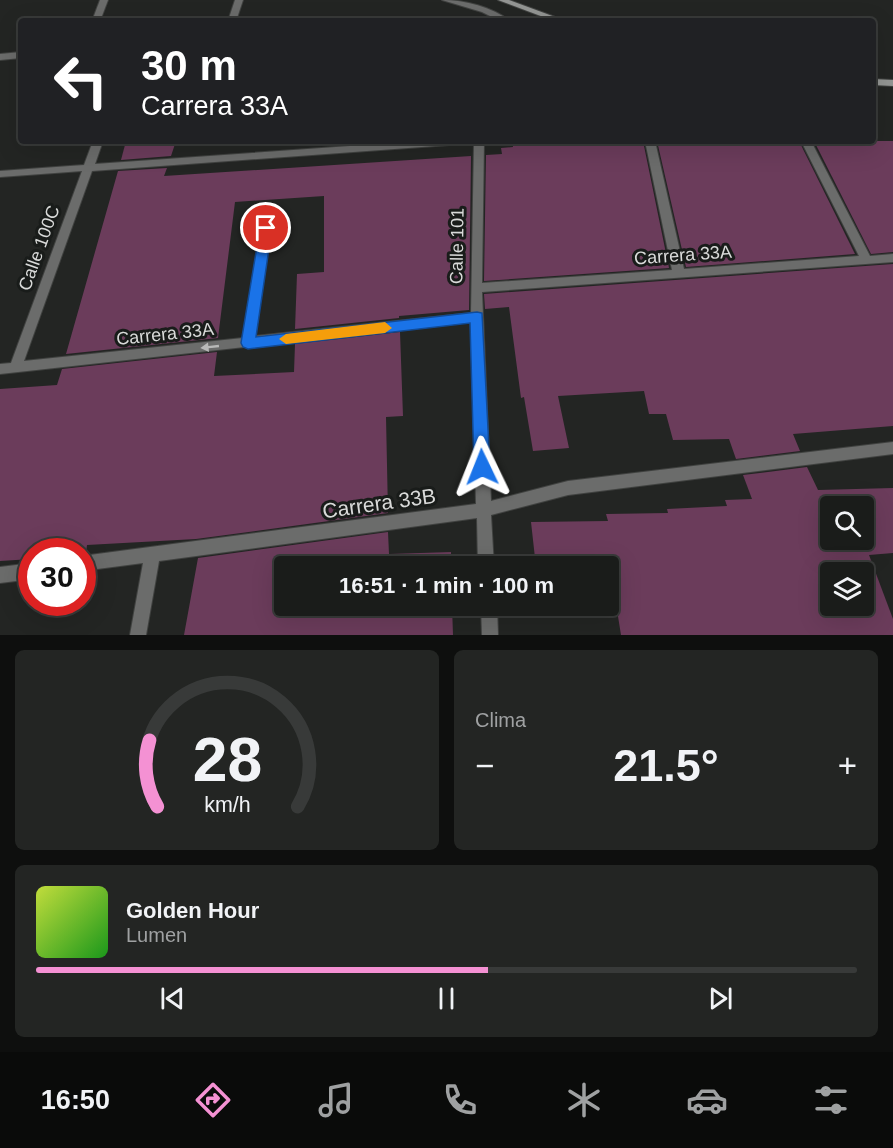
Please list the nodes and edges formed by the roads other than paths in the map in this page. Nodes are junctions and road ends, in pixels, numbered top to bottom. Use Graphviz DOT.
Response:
graph roads {
  1 [pos="104,0"];
  2 [pos="239,0"];
  3 [pos="446,0"];
  4 [pos="502,0"];
  5 [pos="97,18"];
  6 [pos="233,18"];
  7 [pos="500,18"];
  8 [pos="553,18"];
  9 [pos="18,55"];
  10 [pos="0,57"];
  11 [pos="876,82"];
  12 [pos="893,83"];
  13 [pos="97,144"];
  14 [pos="423,144"];
  15 [pos="479,144"];
  16 [pos="651,144"];
  17 [pos="808,144"];
  18 [pos="87,169"];
  19 [pos="0,174"];
  20 [pos="266,228"];
  21 [pos="893,258"];
  22 [pos="866,259"];
  23 [pos="679,274"];
  24 [pos="476,288"];
  25 [pos="477,317"];
  26 [pos="248,343"];
  27 [pos="15,368"];
  28 [pos="0,369"];
  29 [pos="893,448"];
  30 [pos="483,510"];
  31 [pos="152,555"];
  32 [pos="485,556"];
  33 [pos="96,562"];
  34 [pos="18,573"];
  35 [pos="0,575"];
  36 [pos="489,616"];
  37 [pos="138,635"];
  38 [pos="490,635"];
  1 -- 5 [label="street"];
  2 -- 6 [label="street"];
  3 -- 7 [label="street"];
  4 -- 8 [label="main road"];
  9 -- 10 [label="street"];
  11 -- 12 [label="main road"];
  13 -- 18 [label="street, Calle 100C"];
  14 -- 18 [label="street"];
  15 -- 24 [label="street, Calle 101"];
  16 -- 23 [label="street"];
  17 -- 22 [label="street"];
  18 -- 19 [label="street"];
  18 -- 27 [label="street, Calle 100C"];
  20 -- 26 [label="street"];
  21 -- 22 [label="street, Carrera 33A"];
  22 -- 23 [label="street, Carrera 33A"];
  23 -- 24 [label="street, Carrera 33A"];
  24 -- 25 [label="street, Calle 101"];
  25 -- 26 [label="street, Carrera 33A"];
  25 -- 30 [label="street, Calle 101"];
  26 -- 27 [label="street, Carrera 33A, one-way"];
  27 -- 28 [label="street, Carrera 33A"];
  29 -- 30 [label="street, Carrera 33B"];
  30 -- 31 [label="street, Carrera 33B"];
  30 -- 32 [label="street, Calle 101"];
  31 -- 33 [label="street, Carrera 33B"];
  31 -- 37 [label="street"];
  34 -- 35 [label="street"];
  36 -- 38 [label="street"];
}
